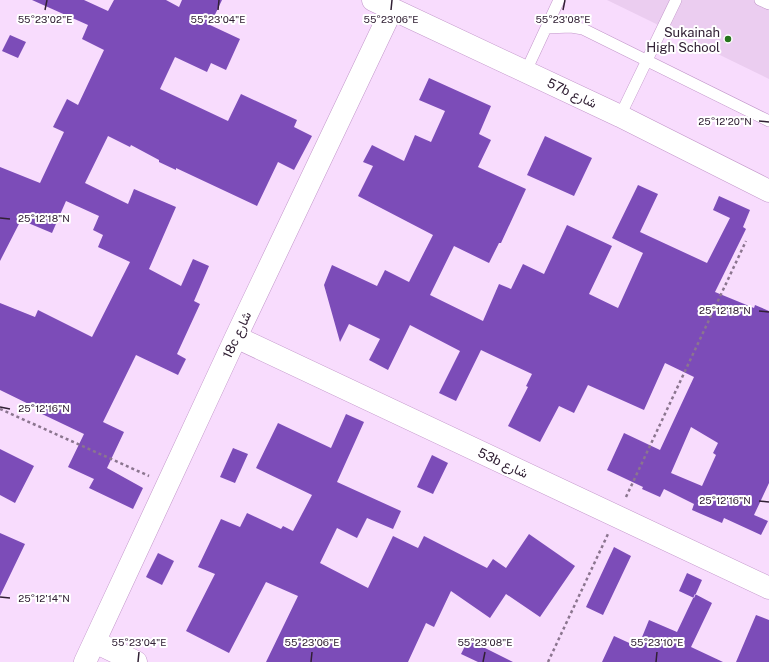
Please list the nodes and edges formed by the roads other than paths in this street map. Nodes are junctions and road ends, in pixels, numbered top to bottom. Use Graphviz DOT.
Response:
graph roads {
  1 [pos="560,0"];
  2 [pos="676,0"];
  3 [pos="760,0"];
  4 [pos="382,4"];
  5 [pos="769,4"];
  6 [pos="546,28"];
  7 [pos="647,60"];
  8 [pos="526,71"];
  9 [pos="620,116"];
  10 [pos="769,121"];
  11 [pos="769,191"];
  12 [pos="236,337"];
  13 [pos="769,588"];
  14 [pos="95,642"];
  15 [pos="85,662"];
  16 [pos="136,662"];
  1 -- 6 [label="lane"];
  2 -- 7 [label="lane"];
  3 -- 5 [label="lane"];
  4 -- 8 [label="street, 57b شارع"];
  4 -- 12 [label="street, 18c شارع"];
  6 -- 7 [label="lane"];
  6 -- 8 [label="lane"];
  7 -- 9 [label="lane"];
  7 -- 10 [label="lane"];
  8 -- 9 [label="street, 57b شارع"];
  9 -- 11 [label="street, 57b شارع"];
  12 -- 13 [label="street, 53b شارع"];
  12 -- 14 [label="street, 18c شارع"];
  14 -- 15 [label="street, 18c شارع"];
  14 -- 16 [label="street"];
}
